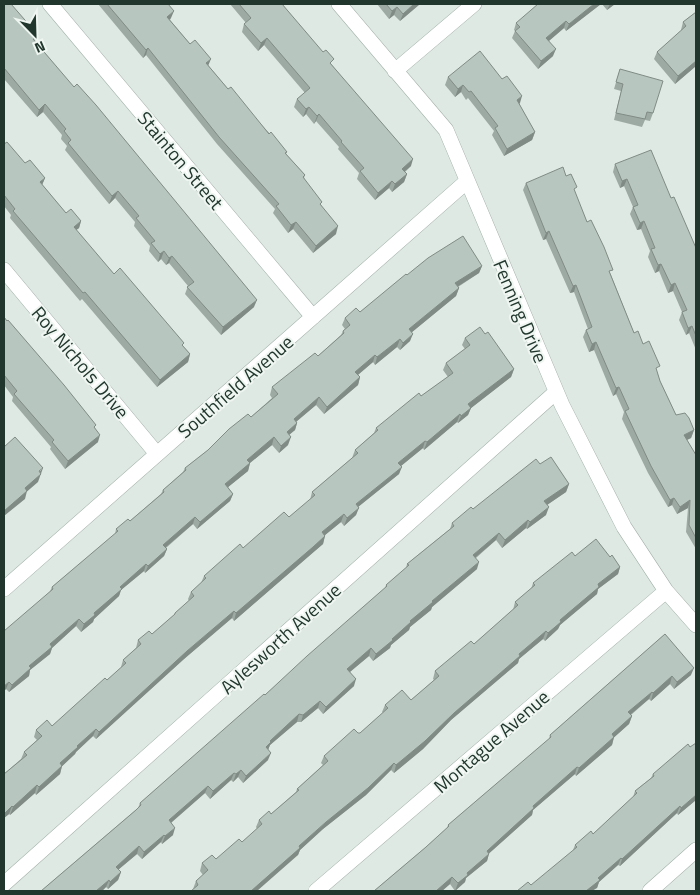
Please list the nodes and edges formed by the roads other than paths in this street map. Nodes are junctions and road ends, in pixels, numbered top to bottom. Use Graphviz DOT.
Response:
graph roads {
  1 [pos="50,4"];
  2 [pos="339,4"];
  3 [pos="474,4"];
  4 [pos="395,71"];
  5 [pos="466,182"];
  6 [pos="4,270"];
  7 [pos="313,317"];
  8 [pos="556,392"];
  9 [pos="157,454"];
  10 [pos="4,589"];
  11 [pos="666,591"];
  12 [pos="696,625"];
  13 [pos="696,850"];
  14 [pos="4,884"];
  15 [pos="316,891"];
  16 [pos="650,891"];
  1 -- 7 [label="street, Stainton Street"];
  2 -- 4 [label="street, Fenning Drive"];
  3 -- 4 [label="street"];
  4 -- 5 [label="street, Fenning Drive"];
  5 -- 7 [label="street, Southfield Avenue"];
  5 -- 8 [label="street, Fenning Drive"];
  6 -- 9 [label="street, Roy Nichols Drive"];
  7 -- 9 [label="street, Southfield Avenue"];
  8 -- 11 [label="street, Fenning Drive"];
  8 -- 14 [label="street, Aylesworth Avenue"];
  9 -- 10 [label="street, Southfield Avenue"];
  11 -- 12 [label="street, Fenning Drive"];
  11 -- 15 [label="street, Montague Avenue"];
  13 -- 16 [label="street"];
}
